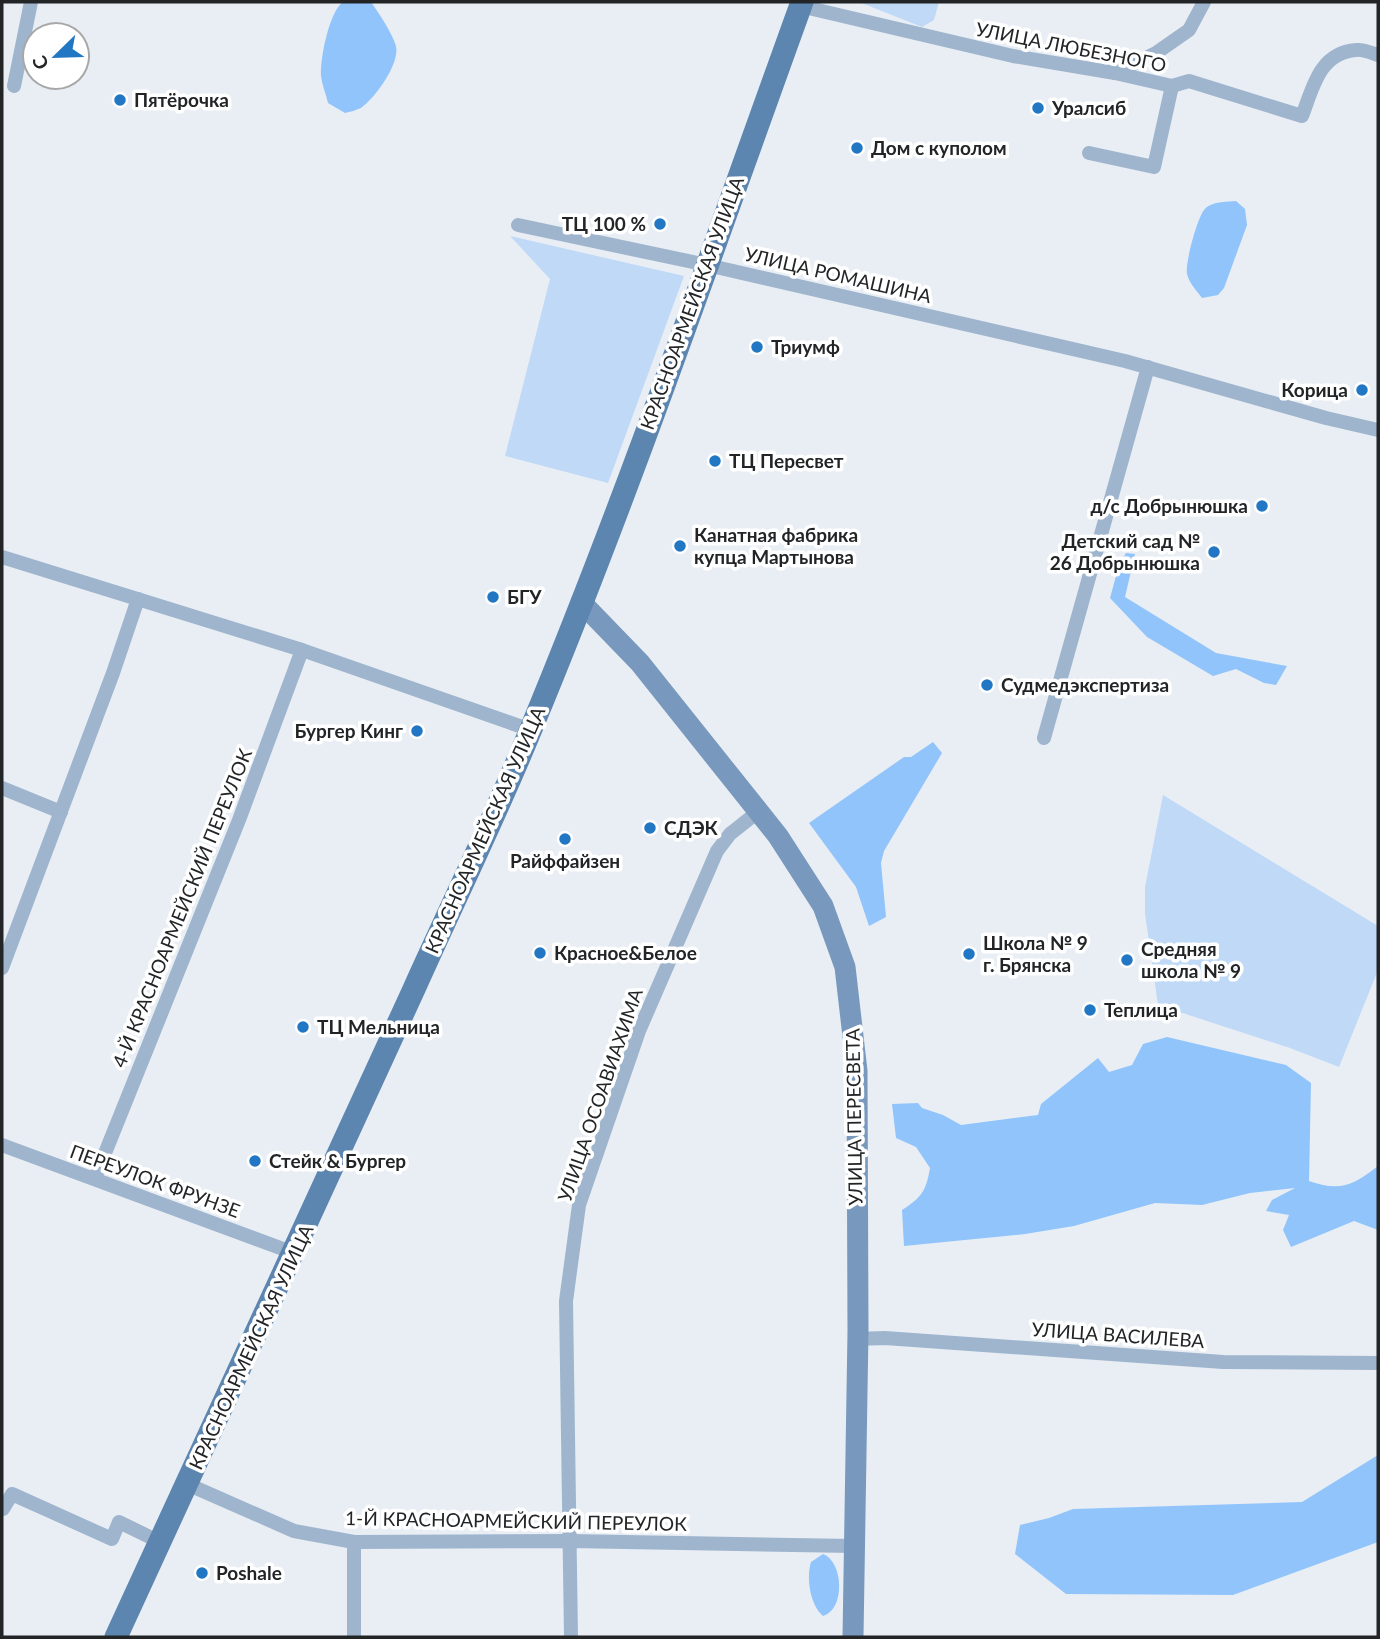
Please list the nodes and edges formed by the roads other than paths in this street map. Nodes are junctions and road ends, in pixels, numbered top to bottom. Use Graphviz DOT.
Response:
graph roads {
  1 [pos="31,2"];
  2 [pos="1204,2"];
  3 [pos="801,4"];
  4 [pos="1378,55"];
  5 [pos="1115,73"];
  6 [pos="14,86"];
  7 [pos="1172,86"];
  8 [pos="1089,153"];
  9 [pos="518,225"];
  10 [pos="707,265"];
  11 [pos="1148,367"];
  12 [pos="1378,430"];
  13 [pos="2,557"];
  14 [pos="138,599"];
  15 [pos="581,601"];
  16 [pos="302,650"];
  17 [pos="531,730"];
  18 [pos="1044,738"];
  19 [pos="2,788"];
  20 [pos="759,811"];
  21 [pos="61,812"];
  22 [pos="2,968"];
  23 [pos="2,1145"];
  24 [pos="95,1178"];
  25 [pos="294,1253"];
  26 [pos="856,1339"];
  27 [pos="1378,1363"];
  28 [pos="187,1484"];
  29 [pos="2,1508"];
  30 [pos="569,1541"];
  31 [pos="160,1542"];
  32 [pos="354,1542"];
  33 [pos="854,1546"];
  34 [pos="116,1637"];
  35 [pos="354,1637"];
  36 [pos="571,1637"];
  37 [pos="853,1637"];
  1 -- 6 [label="street"];
  2 -- 5 [label="street"];
  3 -- 5 [label="street, УЛИЦА ЛЮБЕЗНОГО"];
  3 -- 10 [label="main road, КРАСНОАРМЕЙСКАЯ УЛИЦА"];
  4 -- 7 [label="street, УЛИЦА ЛЮБЕЗНОГО"];
  5 -- 7 [label="street, УЛИЦА ЛЮБЕЗНОГО"];
  7 -- 8 [label="street"];
  9 -- 10 [label="street, УЛИЦА РОМАШИНА"];
  10 -- 11 [label="street, УЛИЦА РОМАШИНА"];
  10 -- 15 [label="main road, КРАСНОАРМЕЙСКАЯ УЛИЦА"];
  11 -- 12 [label="street, УЛИЦА РОМАШИНА"];
  11 -- 18 [label="street"];
  13 -- 14 [label="street"];
  14 -- 16 [label="street"];
  14 -- 21 [label="street"];
  15 -- 17 [label="main road, КРАСНОАРМЕЙСКАЯ УЛИЦА"];
  15 -- 20 [label="main road, УЛИЦА ПЕРЕСВЕТА"];
  16 -- 17 [label="street"];
  16 -- 24 [label="street, 4-Й КРАСНОАРМЕЙСКИЙ ПЕРЕУЛОК"];
  17 -- 25 [label="main road, КРАСНОАРМЕЙСКАЯ УЛИЦА"];
  19 -- 21 [label="street"];
  20 -- 26 [label="main road, УЛИЦА ПЕРЕСВЕТА"];
  20 -- 30 [label="street, УЛИЦА ОСОАВИАХИМА"];
  21 -- 22 [label="street"];
  23 -- 24 [label="street, ПЕРЕУЛОК ФРУНЗЕ"];
  24 -- 25 [label="street, ПЕРЕУЛОК ФРУНЗЕ"];
  25 -- 28 [label="main road, КРАСНОАРМЕЙСКАЯ УЛИЦА"];
  26 -- 27 [label="street, УЛИЦА ВАСИЛЕВА"];
  26 -- 33 [label="main road, УЛИЦА ПЕРЕСВЕТА"];
  28 -- 31 [label="main road, КРАСНОАРМЕЙСКАЯ УЛИЦА"];
  28 -- 32 [label="street, 1-Й КРАСНОАРМЕЙСКИЙ ПЕРЕУЛОК"];
  29 -- 31 [label="street"];
  30 -- 32 [label="street, 1-Й КРАСНОАРМЕЙСКИЙ ПЕРЕУЛОК"];
  30 -- 33 [label="street, 1-Й КРАСНОАРМЕЙСКИЙ ПЕРЕУЛОК"];
  30 -- 36 [label="street, УЛИЦА ОСОАВИАХИМА"];
  31 -- 34 [label="main road, КРАСНОАРМЕЙСКАЯ УЛИЦА"];
  32 -- 35 [label="street"];
  33 -- 37 [label="main road, УЛИЦА ПЕРЕСВЕТА"];
}
